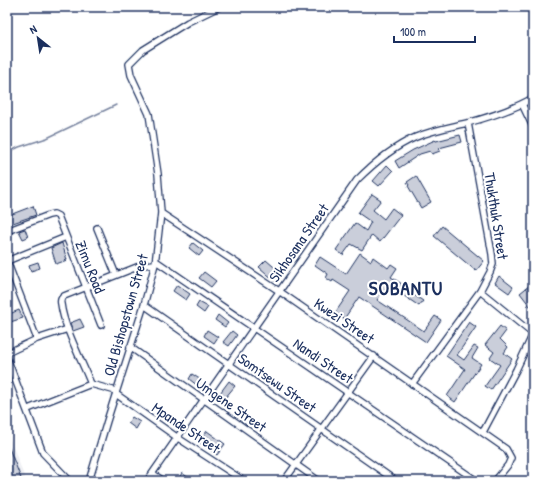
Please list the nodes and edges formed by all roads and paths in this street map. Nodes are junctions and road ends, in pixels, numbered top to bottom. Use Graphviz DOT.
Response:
graph roads {
  1 [pos="219,7"];
  2 [pos="533,98"];
  3 [pos="522,104"];
  4 [pos="468,123"];
  5 [pos="533,127"];
  6 [pos="161,213"];
  7 [pos="97,228"];
  8 [pos="7,231"];
  9 [pos="66,237"];
  10 [pos="7,261"];
  11 [pos="155,262"];
  12 [pos="116,275"];
  13 [pos="85,286"];
  14 [pos="480,291"];
  15 [pos="279,292"];
  16 [pos="144,305"];
  17 [pos="101,325"];
  18 [pos="254,328"];
  19 [pos="68,329"];
  20 [pos="533,334"];
  21 [pos="37,340"];
  22 [pos="130,347"];
  23 [pos="7,353"];
  24 [pos="374,356"];
  25 [pos="7,358"];
  26 [pos="229,363"];
  27 [pos="91,384"];
  28 [pos="412,384"];
  29 [pos="116,392"];
  30 [pos="348,392"];
  31 [pos="204,400"];
  32 [pos="28,409"];
  33 [pos="322,430"];
  34 [pos="483,432"];
  35 [pos="178,438"];
  36 [pos="296,465"];
  37 [pos="92,474"];
  38 [pos="153,474"];
  39 [pos="70,481"];
  40 [pos="89,481"];
  41 [pos="94,481"];
  42 [pos="147,481"];
  43 [pos="164,481"];
  44 [pos="244,481"];
  45 [pos="284,481"];
  46 [pos="319,481"];
  47 [pos="396,481"];
  48 [pos="477,481"];
  49 [pos="495,481"];
  1 -- 6 [label="street, Old Bishopstown Street"];
  2 -- 3 [label="street, Sikhosana Street"];
  3 -- 4 [label="street, Sikhosana Street"];
  3 -- 5 [label="street"];
  4 -- 14 [label="street, Thukthuk Street"];
  4 -- 15 [label="street, Sikhosana Street"];
  6 -- 11 [label="street, Old Bishopstown Street"];
  6 -- 15 [label="street, Kwezi Street"];
  7 -- 12 [label="street"];
  8 -- 9 [label="street, Zimu Road"];
  9 -- 10 [label="street"];
  9 -- 13 [label="street, Zimu Road"];
  10 -- 21 [label="street"];
  11 -- 12 [label="street"];
  11 -- 16 [label="street, Old Bishopstown Street"];
  11 -- 18 [label="street, Nandi Street"];
  12 -- 13 [label="street"];
  13 -- 17 [label="street, Zimu Road"];
  13 -- 19 [label="street"];
  14 -- 20 [label="street"];
  14 -- 28 [label="street, Thukthuk Street"];
  15 -- 18 [label="street, Sikhosana Street"];
  15 -- 24 [label="street, Kwezi Street"];
  16 -- 22 [label="street, Old Bishopstown Street"];
  16 -- 26 [label="street, Somtsewu Street"];
  18 -- 26 [label="street, Sikhosana Street"];
  18 -- 30 [label="street, Nandi Street"];
  19 -- 21 [label="street"];
  19 -- 27 [label="street"];
  20 -- 34 [label="street"];
  21 -- 23 [label="street"];
  22 -- 29 [label="street, Old Bishopstown Street"];
  22 -- 31 [label="street, Umgene Street"];
  24 -- 28 [label="street, Kwezi Street"];
  24 -- 30 [label="street"];
  25 -- 32 [label="street"];
  26 -- 31 [label="street, Sikhosana Street"];
  26 -- 33 [label="street, Somtsewu Street"];
  27 -- 29 [label="street, Mpande Street"];
  27 -- 32 [label="street"];
  28 -- 34 [label="street, Kwezi Street"];
  29 -- 35 [label="street, Mpande Street"];
  29 -- 37 [label="street, Old Bishopstown Street"];
  30 -- 33 [label="street"];
  30 -- 48 [label="street, Nandi Street"];
  31 -- 35 [label="street, Sikhosana Street"];
  31 -- 36 [label="street, Umgene Street"];
  32 -- 39 [label="street"];
  33 -- 36 [label="street"];
  33 -- 47 [label="street, Somtsewu Street"];
  34 -- 49 [label="street, Kwezi Street"];
  35 -- 38 [label="street, Sikhosana Street"];
  35 -- 44 [label="street, Mpande Street"];
  36 -- 45 [label="street"];
  36 -- 46 [label="street, Umgene Street"];
  37 -- 40 [label="street, Old Bishopstown Street"];
  37 -- 41 [label="street"];
  38 -- 42 [label="street, Sikhosana Street"];
  38 -- 43 [label="street"];
}
